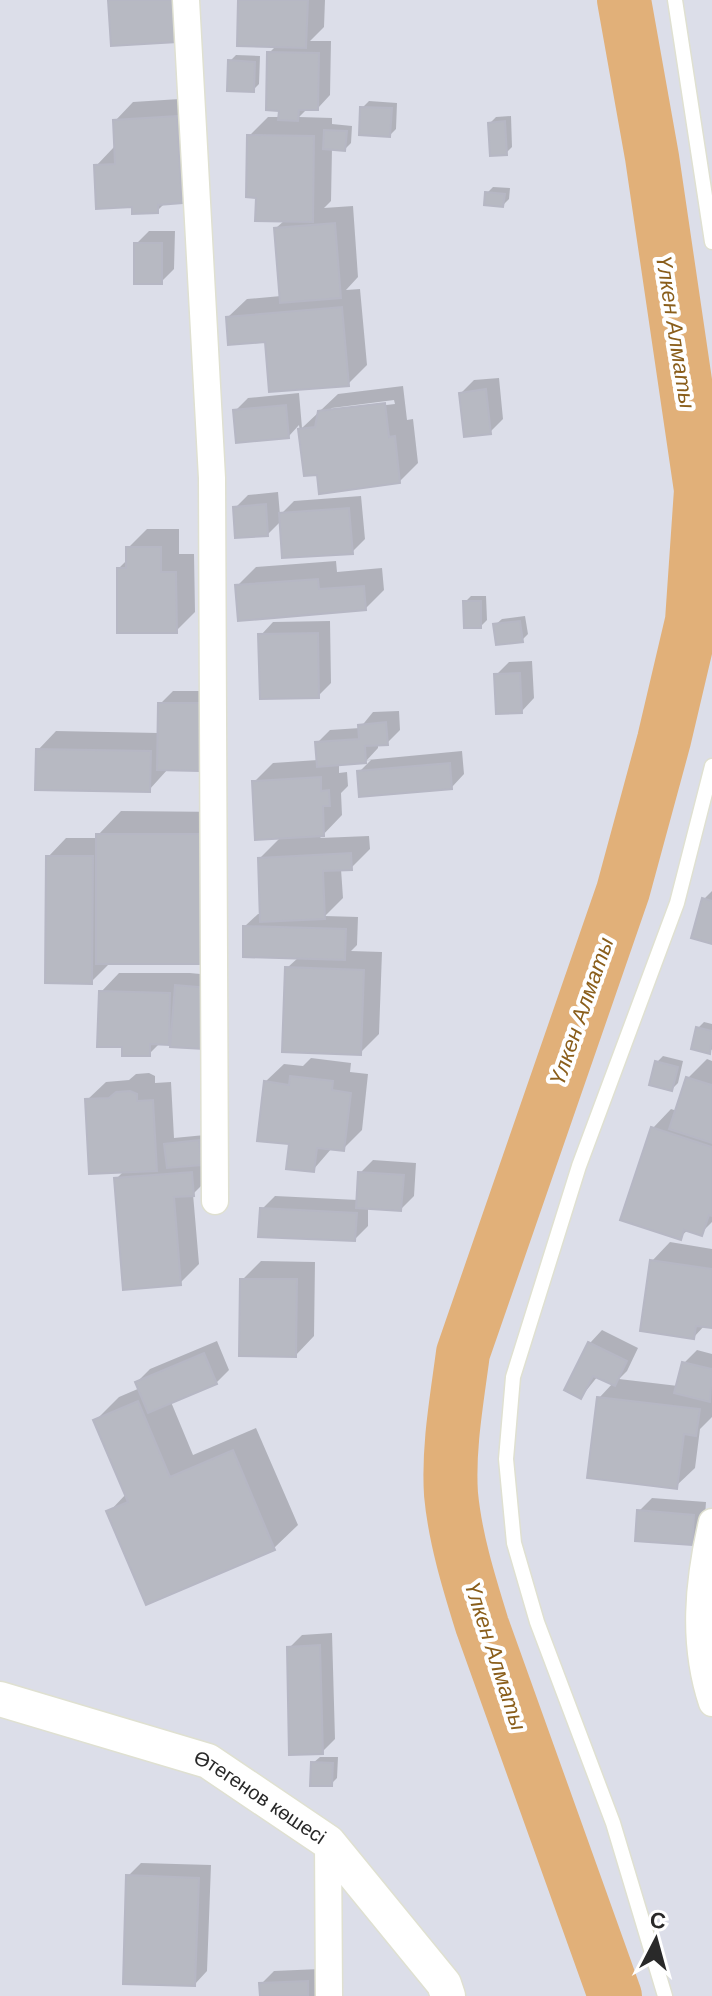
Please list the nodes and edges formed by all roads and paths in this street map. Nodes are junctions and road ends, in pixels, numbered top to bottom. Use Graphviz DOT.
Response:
graph roads {
  1 [pos="186,0"];
  2 [pos="675,0"];
  3 [pos="712,242"];
  4 [pos="712,766"];
  5 [pos="215,1201"];
  6 [pos="712,1522"];
  7 [pos="0,1699"];
  8 [pos="712,1703"];
  9 [pos="328,1842"];
  10 [pos="329,1996"];
  11 [pos="448,1996"];
  12 [pos="665,1996"];
  1 -- 5 [label="street"];
  2 -- 3 [label="lane"];
  4 -- 12 [label="lane"];
  6 -- 8 [label="street"];
  7 -- 9 [label="street, Өтегенов көшесі"];
  9 -- 10 [label="street"];
  9 -- 11 [label="street, Өтегенов көшесі"];
}
